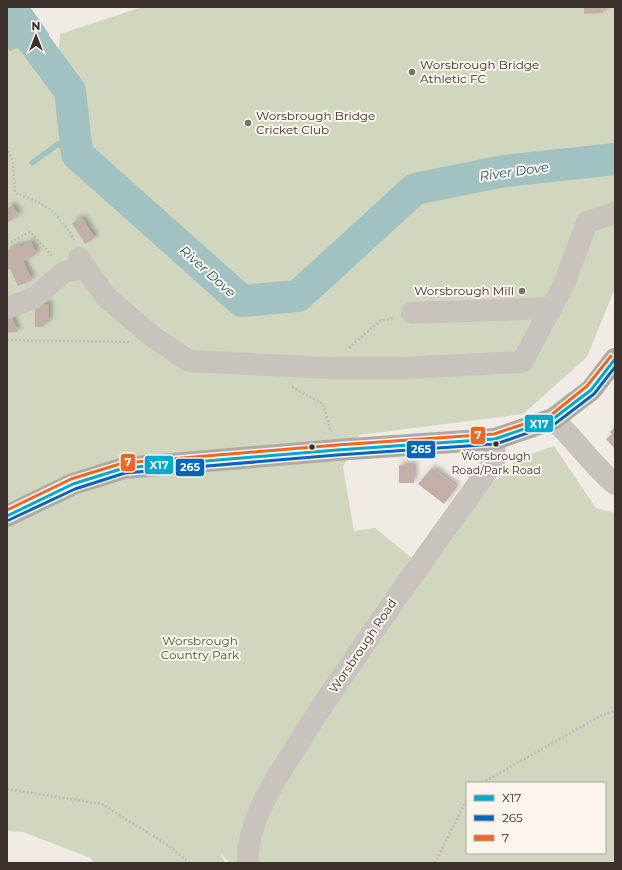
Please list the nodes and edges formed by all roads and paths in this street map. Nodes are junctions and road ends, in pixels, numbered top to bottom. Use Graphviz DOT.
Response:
graph roads {
  1 [pos="7,147"];
  2 [pos="615,213"];
  3 [pos="7,244"];
  4 [pos="76,266"];
  5 [pos="7,308"];
  6 [pos="551,308"];
  7 [pos="412,313"];
  8 [pos="153,337"];
  9 [pos="7,340"];
  10 [pos="614,364"];
  11 [pos="331,368"];
  12 [pos="289,385"];
  13 [pos="553,419"];
  14 [pos="495,439"];
  15 [pos="337,450"];
  16 [pos="615,484"];
  17 [pos="7,516"];
  18 [pos="615,712"];
  19 [pos="484,782"];
  20 [pos="7,789"];
  21 [pos="466,801"];
  22 [pos="190,863"];
  23 [pos="248,863"];
  24 [pos="435,863"];
  1 -- 4 [label="path"];
  2 -- 6 [label="street"];
  3 -- 4 [label="path"];
  4 -- 5 [label="street"];
  4 -- 8 [label="street"];
  6 -- 7 [label="street"];
  6 -- 11 [label="street"];
  7 -- 11 [label="path"];
  8 -- 9 [label="path"];
  8 -- 11 [label="street"];
  10 -- 13 [label="highway"];
  12 -- 15 [label="path"];
  13 -- 14 [label="highway"];
  13 -- 16 [label="street"];
  14 -- 15 [label="highway"];
  14 -- 23 [label="street, Worsbrough Road"];
  15 -- 17 [label="highway"];
  18 -- 19 [label="path"];
  20 -- 22 [label="path"];
  21 -- 24 [label="path"];
}
